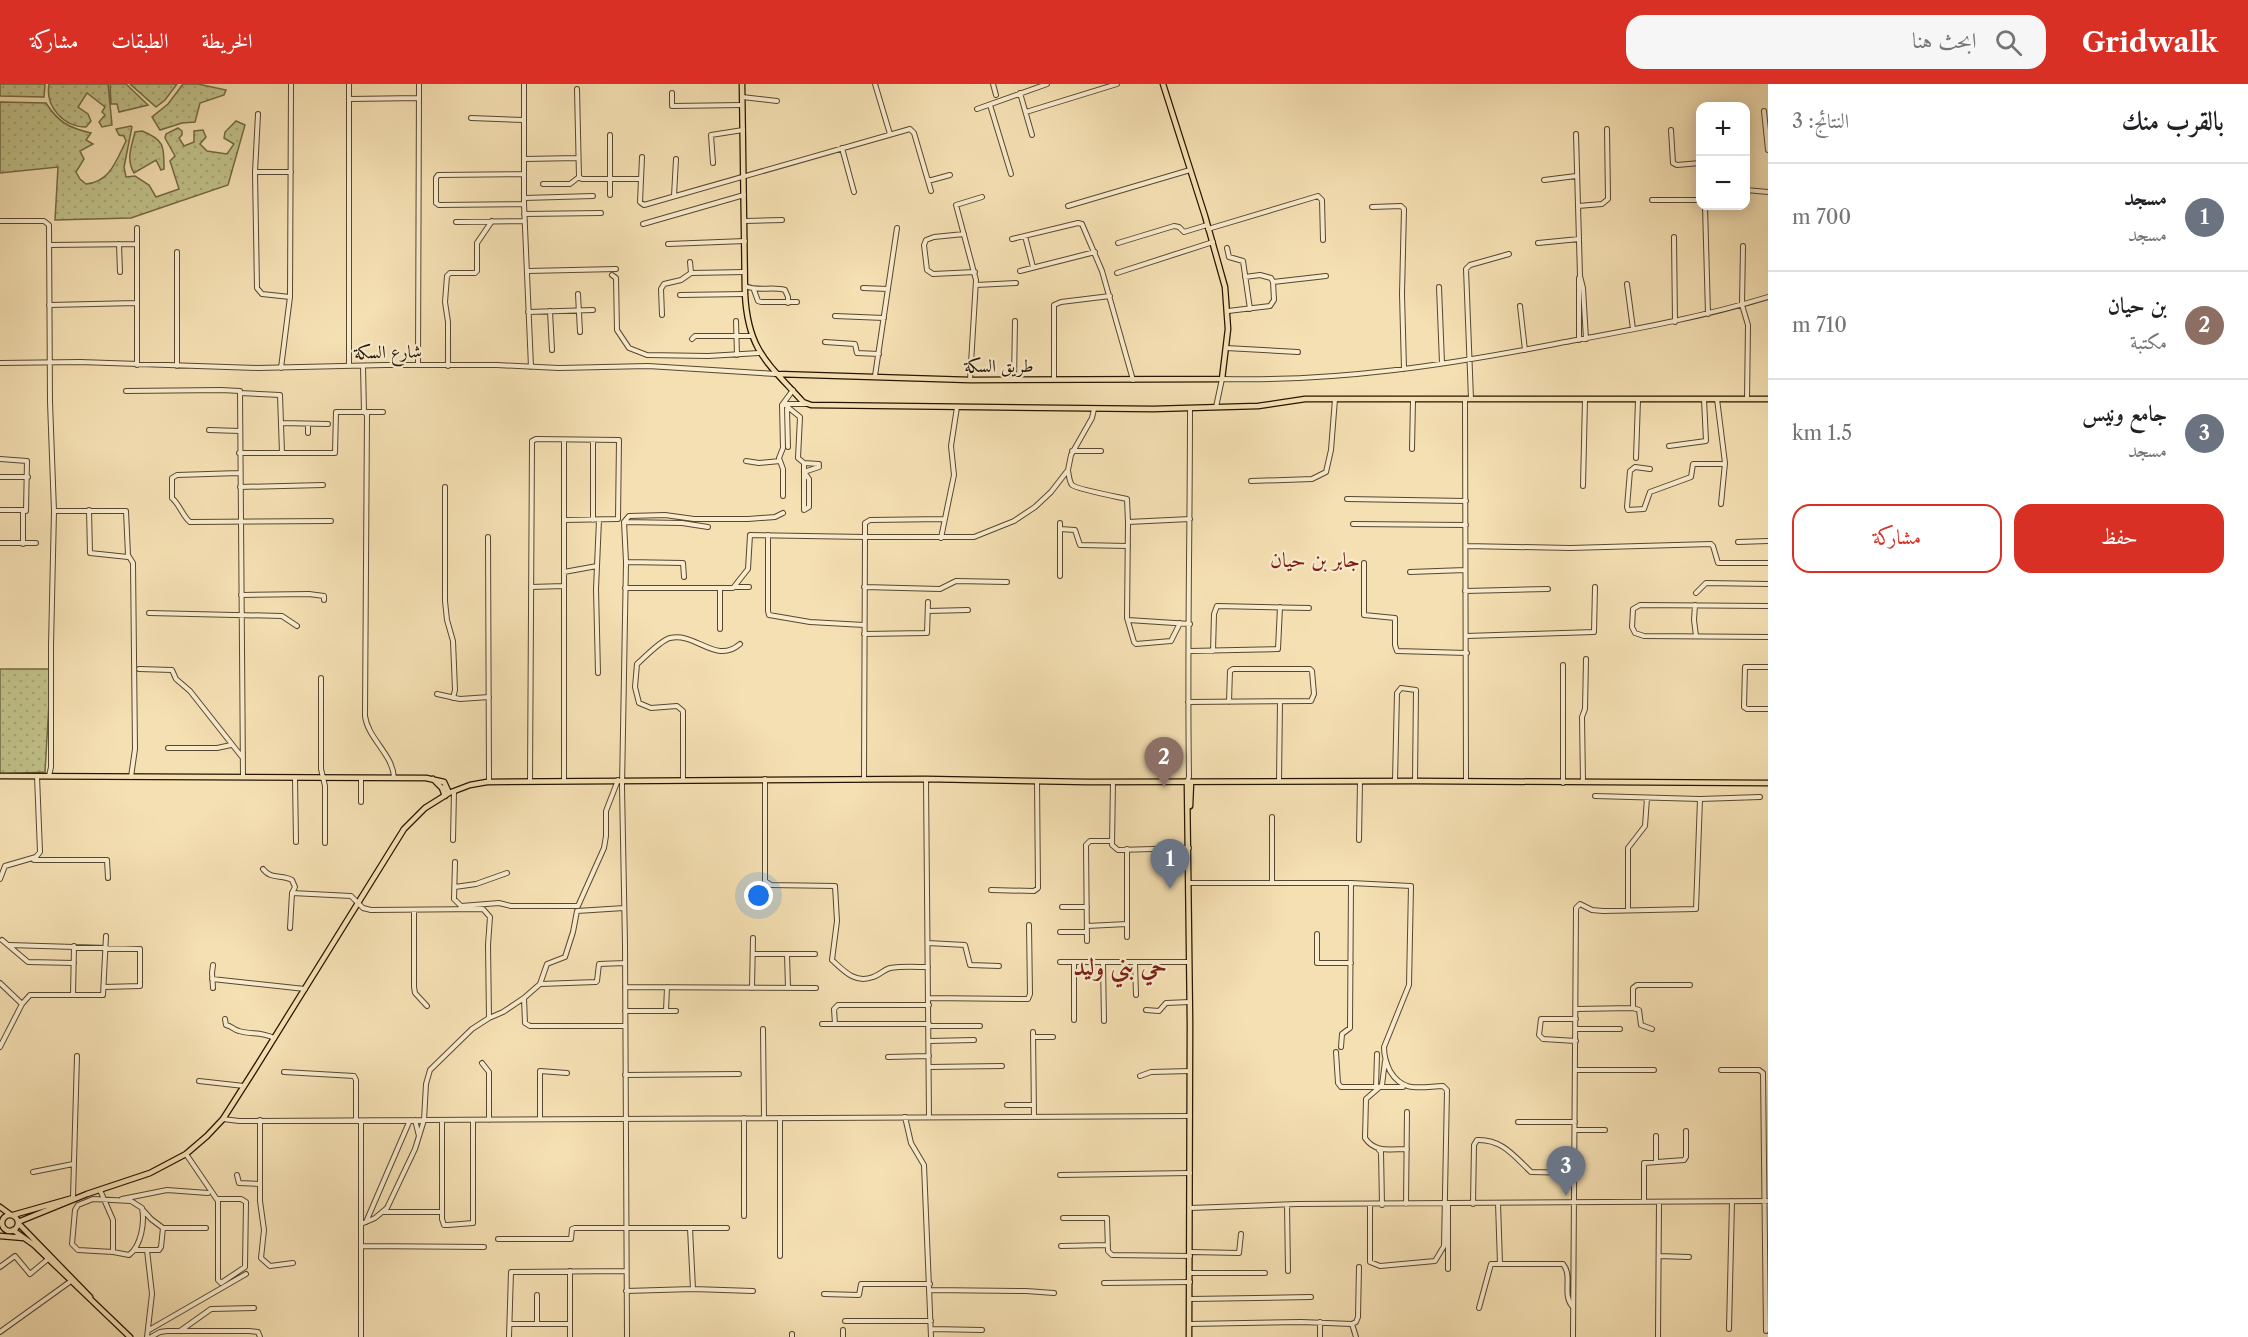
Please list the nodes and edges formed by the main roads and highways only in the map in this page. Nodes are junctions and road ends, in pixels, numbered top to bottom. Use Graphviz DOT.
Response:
graph roads {
  1 [pos="742,84"];
  2 [pos="1163,84"];
  3 [pos="776,374"];
  4 [pos="1768,399"];
  5 [pos="0,776"];
  6 [pos="433,779"];
  7 [pos="1191,781"];
  8 [pos="444,782"];
  9 [pos="1178,782"];
  10 [pos="1768,783"];
  11 [pos="464,787"];
  12 [pos="449,793"];
  13 [pos="1189,793"];
  14 [pos="87,1194"];
  15 [pos="0,1207"];
  16 [pos="12,1215"];
  17 [pos="1,1221"];
  18 [pos="18,1222"];
  19 [pos="11,1231"];
  20 [pos="0,1235"];
  21 [pos="25,1238"];
  22 [pos="92,1299"];
  23 [pos="130,1337"];
  24 [pos="1189,1337"];
  1 -- 3 [label="main road"];
  2 -- 3 [label="main road, طريق السكة"];
  3 -- 4 [label="main road"];
  5 -- 6 [label="main road"];
  6 -- 8 [label="main road"];
  6 -- 12 [label="main road"];
  7 -- 9 [label="main road"];
  7 -- 10 [label="main road"];
  7 -- 13 [label="main road"];
  7 -- 13 [label="main road"];
  8 -- 11 [label="main road"];
  8 -- 12 [label="main road"];
  9 -- 11 [label="main road"];
  9 -- 13 [label="main road"];
  11 -- 12 [label="main road"];
  12 -- 14 [label="main road"];
  13 -- 24 [label="main road"];
  14 -- 16 [label="main road"];
  14 -- 18 [label="main road"];
  15 -- 16 [label="main road"];
  16 -- 17 [label="main road"];
  16 -- 18 [label="main road"];
  17 -- 19 [label="main road"];
  18 -- 19 [label="main road"];
  18 -- 22 [label="main road"];
  19 -- 20 [label="main road"];
  19 -- 21 [label="main road"];
  20 -- 21 [label="main road"];
  21 -- 22 [label="main road"];
  22 -- 23 [label="main road"];
}
